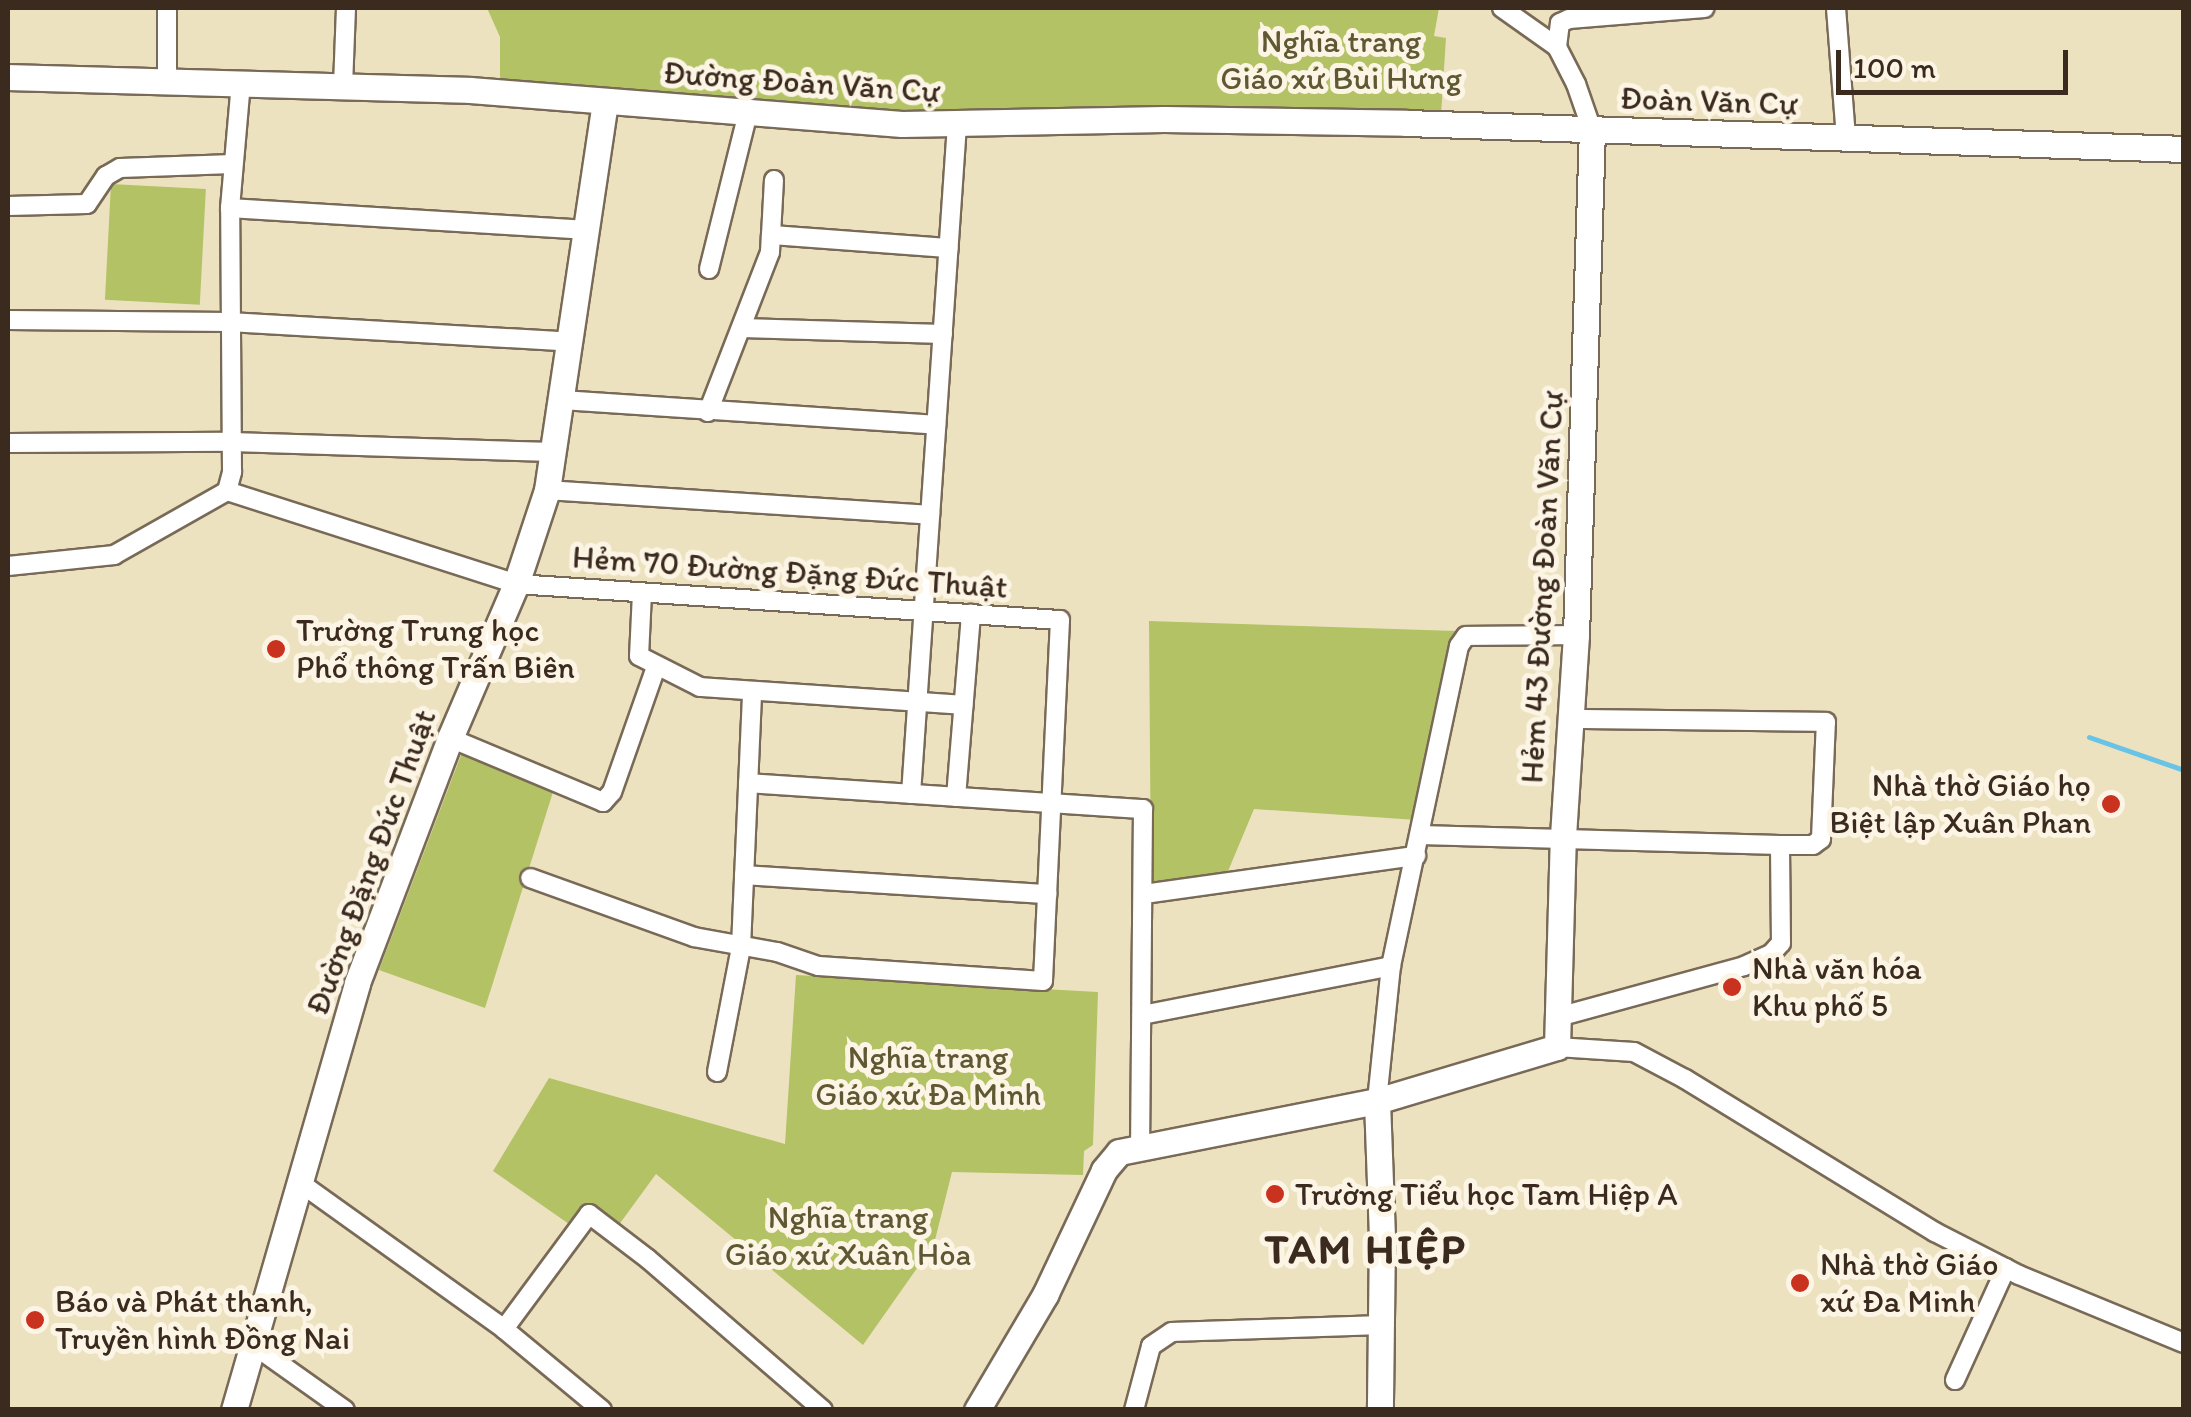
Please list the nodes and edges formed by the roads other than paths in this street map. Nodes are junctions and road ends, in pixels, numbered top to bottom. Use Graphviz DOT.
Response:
graph roads {
  1 [pos="166,8"];
  2 [pos="346,8"];
  3 [pos="1502,8"];
  4 [pos="1705,8"];
  5 [pos="1836,8"];
  6 [pos="1660,10"];
  7 [pos="1557,47"];
  8 [pos="8,77"];
  9 [pos="167,81"];
  10 [pos="240,82"];
  11 [pos="343,86"];
  12 [pos="605,102"];
  13 [pos="750,109"];
  14 [pos="957,124"];
  15 [pos="1592,130"];
  16 [pos="1846,138"];
  17 [pos="2184,149"];
  18 [pos="233,164"];
  19 [pos="774,180"];
  20 [pos="8,206"];
  21 [pos="230,208"];
  22 [pos="586,230"];
  23 [pos="771,235"];
  24 [pos="948,248"];
  25 [pos="709,269"];
  26 [pos="8,320"];
  27 [pos="229,322"];
  28 [pos="742,328"];
  29 [pos="942,334"];
  30 [pos="572,342"];
  31 [pos="562,400"];
  32 [pos="708,412"];
  33 [pos="936,426"];
  34 [pos="232,442"];
  35 [pos="8,443"];
  36 [pos="554,452"];
  37 [pos="547,490"];
  38 [pos="227,492"];
  39 [pos="930,515"];
  40 [pos="8,566"];
  41 [pos="516,584"];
  42 [pos="642,593"];
  43 [pos="924,611"];
  44 [pos="972,614"];
  45 [pos="1576,635"];
  46 [pos="656,667"];
  47 [pos="752,694"];
  48 [pos="918,702"];
  49 [pos="963,705"];
  50 [pos="1571,718"];
  51 [pos="450,738"];
  52 [pos="748,783"];
  53 [pos="911,794"];
  54 [pos="956,797"];
  55 [pos="1052,803"];
  56 [pos="1420,835"];
  57 [pos="1562,836"];
  58 [pos="1780,845"];
  59 [pos="1416,856"];
  60 [pos="744,875"];
  61 [pos="530,878"];
  62 [pos="1048,894"];
  63 [pos="1144,894"];
  64 [pos="741,947"];
  65 [pos="1391,966"];
  66 [pos="1142,1015"];
  67 [pos="1558,1017"];
  68 [pos="1556,1047"];
  69 [pos="717,1072"];
  70 [pos="1377,1101"];
  71 [pos="1140,1147"];
  72 [pos="299,1182"];
  73 [pos="2006,1268"];
  74 [pos="1381,1325"];
  75 [pos="504,1330"];
  76 [pos="2184,1343"];
  77 [pos="252,1344"];
  78 [pos="1955,1380"];
  79 [pos="234,1410"];
  80 [pos="345,1410"];
  81 [pos="602,1410"];
  82 [pos="823,1410"];
  83 [pos="977,1410"];
  84 [pos="1134,1410"];
  85 [pos="1380,1410"];
  1 -- 9 [label="street"];
  2 -- 11 [label="street"];
  3 -- 7 [label="street"];
  4 -- 6 [label="street"];
  5 -- 16 [label="street"];
  6 -- 7 [label="street"];
  7 -- 15 [label="street"];
  8 -- 9 [label="street, Đường Đoàn Văn Cự"];
  9 -- 10 [label="street, Đường Đoàn Văn Cự"];
  10 -- 11 [label="street, Đường Đoàn Văn Cự"];
  10 -- 18 [label="street"];
  11 -- 12 [label="street, Đường Đoàn Văn Cự"];
  12 -- 13 [label="street, Đường Đoàn Văn Cự"];
  12 -- 22 [label="street, Đường Đặng Đức Thuật"];
  13 -- 14 [label="street, Đường Đoàn Văn Cự"];
  13 -- 25 [label="street"];
  14 -- 15 [label="street, Đường Đoàn Văn Cự"];
  14 -- 24 [label="street"];
  15 -- 16 [label="street, Đoàn Văn Cự"];
  15 -- 45 [label="street, Hẻm 43 Đường Đoàn Văn Cự"];
  16 -- 17 [label="street, Đoàn Văn Cự"];
  18 -- 20 [label="street"];
  18 -- 21 [label="street"];
  19 -- 23 [label="street"];
  21 -- 22 [label="street"];
  21 -- 27 [label="street"];
  22 -- 30 [label="street, Đường Đặng Đức Thuật"];
  23 -- 24 [label="street"];
  23 -- 28 [label="street"];
  24 -- 29 [label="street"];
  26 -- 27 [label="street"];
  27 -- 30 [label="street"];
  27 -- 34 [label="street"];
  28 -- 29 [label="street"];
  28 -- 32 [label="street"];
  29 -- 33 [label="street"];
  30 -- 31 [label="street, Đường Đặng Đức Thuật"];
  31 -- 32 [label="street"];
  31 -- 36 [label="street, Đường Đặng Đức Thuật"];
  32 -- 33 [label="street"];
  33 -- 39 [label="street"];
  34 -- 35 [label="street"];
  34 -- 36 [label="street"];
  34 -- 38 [label="street"];
  36 -- 37 [label="street, Đường Đặng Đức Thuật"];
  37 -- 39 [label="street"];
  37 -- 41 [label="street, Đường Đặng Đức Thuật"];
  38 -- 40 [label="street"];
  38 -- 41 [label="street, Hẻm 70 Đường Đặng Đức Thuật"];
  39 -- 43 [label="street"];
  41 -- 42 [label="street, Hẻm 70 Đường Đặng Đức Thuật"];
  41 -- 51 [label="street, Đường Đặng Đức Thuật"];
  42 -- 43 [label="street, Hẻm 70 Đường Đặng Đức Thuật"];
  42 -- 46 [label="street"];
  43 -- 44 [label="street, Hẻm 70 Đường Đặng Đức Thuật"];
  43 -- 48 [label="street"];
  44 -- 49 [label="street"];
  44 -- 55 [label="street, Hẻm 70 Đường Đặng Đức Thuật"];
  45 -- 50 [label="street, Hẻm 43 Đường Đoàn Văn Cự"];
  45 -- 56 [label="street"];
  46 -- 47 [label="street"];
  46 -- 51 [label="street"];
  47 -- 48 [label="street"];
  47 -- 52 [label="street"];
  48 -- 49 [label="street"];
  48 -- 53 [label="street"];
  49 -- 54 [label="street"];
  50 -- 57 [label="street, Hẻm 43 Đường Đoàn Văn Cự"];
  50 -- 58 [label="street"];
  51 -- 72 [label="street, Đường Đặng Đức Thuật"];
  52 -- 53 [label="street"];
  52 -- 60 [label="street"];
  53 -- 54 [label="street"];
  54 -- 55 [label="street"];
  55 -- 62 [label="street"];
  55 -- 63 [label="street"];
  56 -- 57 [label="street"];
  56 -- 59 [label="street"];
  57 -- 58 [label="street"];
  57 -- 67 [label="street, Hẻm 43 Đường Đoàn Văn Cự"];
  58 -- 67 [label="street"];
  59 -- 63 [label="street"];
  59 -- 65 [label="street"];
  60 -- 62 [label="street"];
  60 -- 64 [label="street"];
  61 -- 64 [label="street"];
  62 -- 64 [label="street"];
  63 -- 66 [label="street"];
  64 -- 69 [label="street"];
  65 -- 66 [label="street"];
  65 -- 70 [label="street"];
  66 -- 71 [label="street"];
  67 -- 68 [label="street, Hẻm 43 Đường Đoàn Văn Cự"];
  68 -- 70 [label="street"];
  68 -- 73 [label="street"];
  70 -- 71 [label="street"];
  70 -- 74 [label="street"];
  71 -- 83 [label="street"];
  72 -- 75 [label="street"];
  72 -- 77 [label="street, Đường Đặng Đức Thuật"];
  73 -- 76 [label="street"];
  73 -- 78 [label="street"];
  74 -- 84 [label="street"];
  74 -- 85 [label="street"];
  75 -- 81 [label="street"];
  75 -- 82 [label="street"];
  77 -- 79 [label="street, Đường Đặng Đức Thuật"];
  77 -- 80 [label="street"];
}
